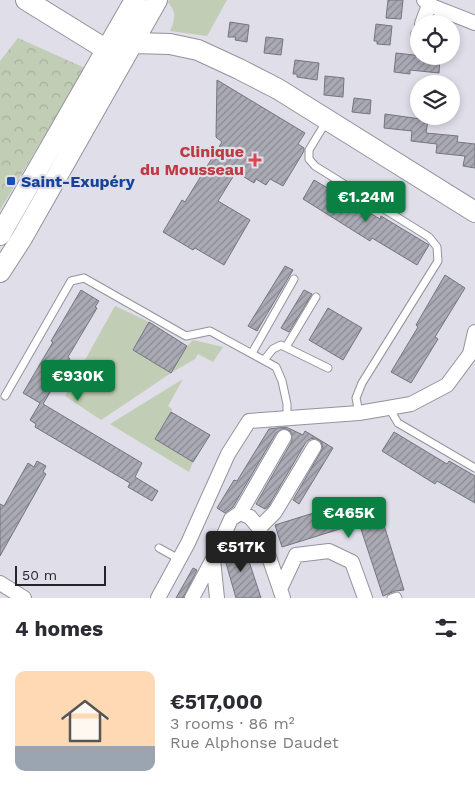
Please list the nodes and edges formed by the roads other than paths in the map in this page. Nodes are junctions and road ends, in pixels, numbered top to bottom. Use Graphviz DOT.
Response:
graph roads {
  1 [pos="26,0"];
  2 [pos="135,0"];
  3 [pos="157,0"];
  4 [pos="426,2"];
  5 [pos="424,15"];
  6 [pos="123,22"];
  7 [pos="475,23"];
  8 [pos="132,43"];
  9 [pos="107,50"];
  10 [pos="116,72"];
  11 [pos="327,120"];
  12 [pos="475,212"];
  13 [pos="0,235"];
  14 [pos="0,272"];
  15 [pos="294,279"];
  16 [pos="316,297"];
  17 [pos="475,332"];
  18 [pos="286,347"];
  19 [pos="252,353"];
  20 [pos="264,360"];
  21 [pos="328,368"];
  22 [pos="5,396"];
  23 [pos="389,408"];
  24 [pos="359,413"];
  25 [pos="287,418"];
  26 [pos="284,437"];
  27 [pos="314,447"];
  28 [pos="475,468"];
  29 [pos="240,513"];
  30 [pos="259,528"];
  31 [pos="159,548"];
  32 [pos="179,559"];
  33 [pos="213,559"];
  34 [pos="0,583"];
  35 [pos="281,593"];
  36 [pos="24,598"];
  37 [pos="158,598"];
  38 [pos="192,598"];
  39 [pos="217,598"];
  40 [pos="365,598"];
  41 [pos="391,598"];
  42 [pos="398,598"];
  1 -- 9 [label="main road"];
  2 -- 6 [label="main road"];
  3 -- 8 [label="main road"];
  4 -- 5 [label="street"];
  4 -- 7 [label="street"];
  6 -- 8 [label="main road"];
  6 -- 9 [label="main road"];
  8 -- 9 [label="main road"];
  8 -- 10 [label="main road"];
  8 -- 11 [label="main road"];
  9 -- 10 [label="main road"];
  9 -- 13 [label="main road"];
  10 -- 14 [label="main road"];
  11 -- 12 [label="main road"];
  11 -- 24 [label="lane"];
  15 -- 19 [label="lane"];
  16 -- 18 [label="lane"];
  17 -- 23 [label="street"];
  18 -- 20 [label="lane"];
  18 -- 21 [label="lane"];
  19 -- 20 [label="lane"];
  19 -- 22 [label="lane"];
  20 -- 25 [label="lane"];
  23 -- 24 [label="street"];
  23 -- 28 [label="lane"];
  24 -- 25 [label="street"];
  25 -- 32 [label="street"];
  26 -- 29 [label="street"];
  27 -- 30 [label="street"];
  29 -- 30 [label="street"];
  29 -- 33 [label="street"];
  30 -- 35 [label="street"];
  31 -- 32 [label="lane"];
  32 -- 37 [label="street"];
  33 -- 38 [label="street"];
  33 -- 39 [label="street"];
  34 -- 36 [label="street"];
  35 -- 40 [label="street"];
  41 -- 42 [label="lane"];
}
